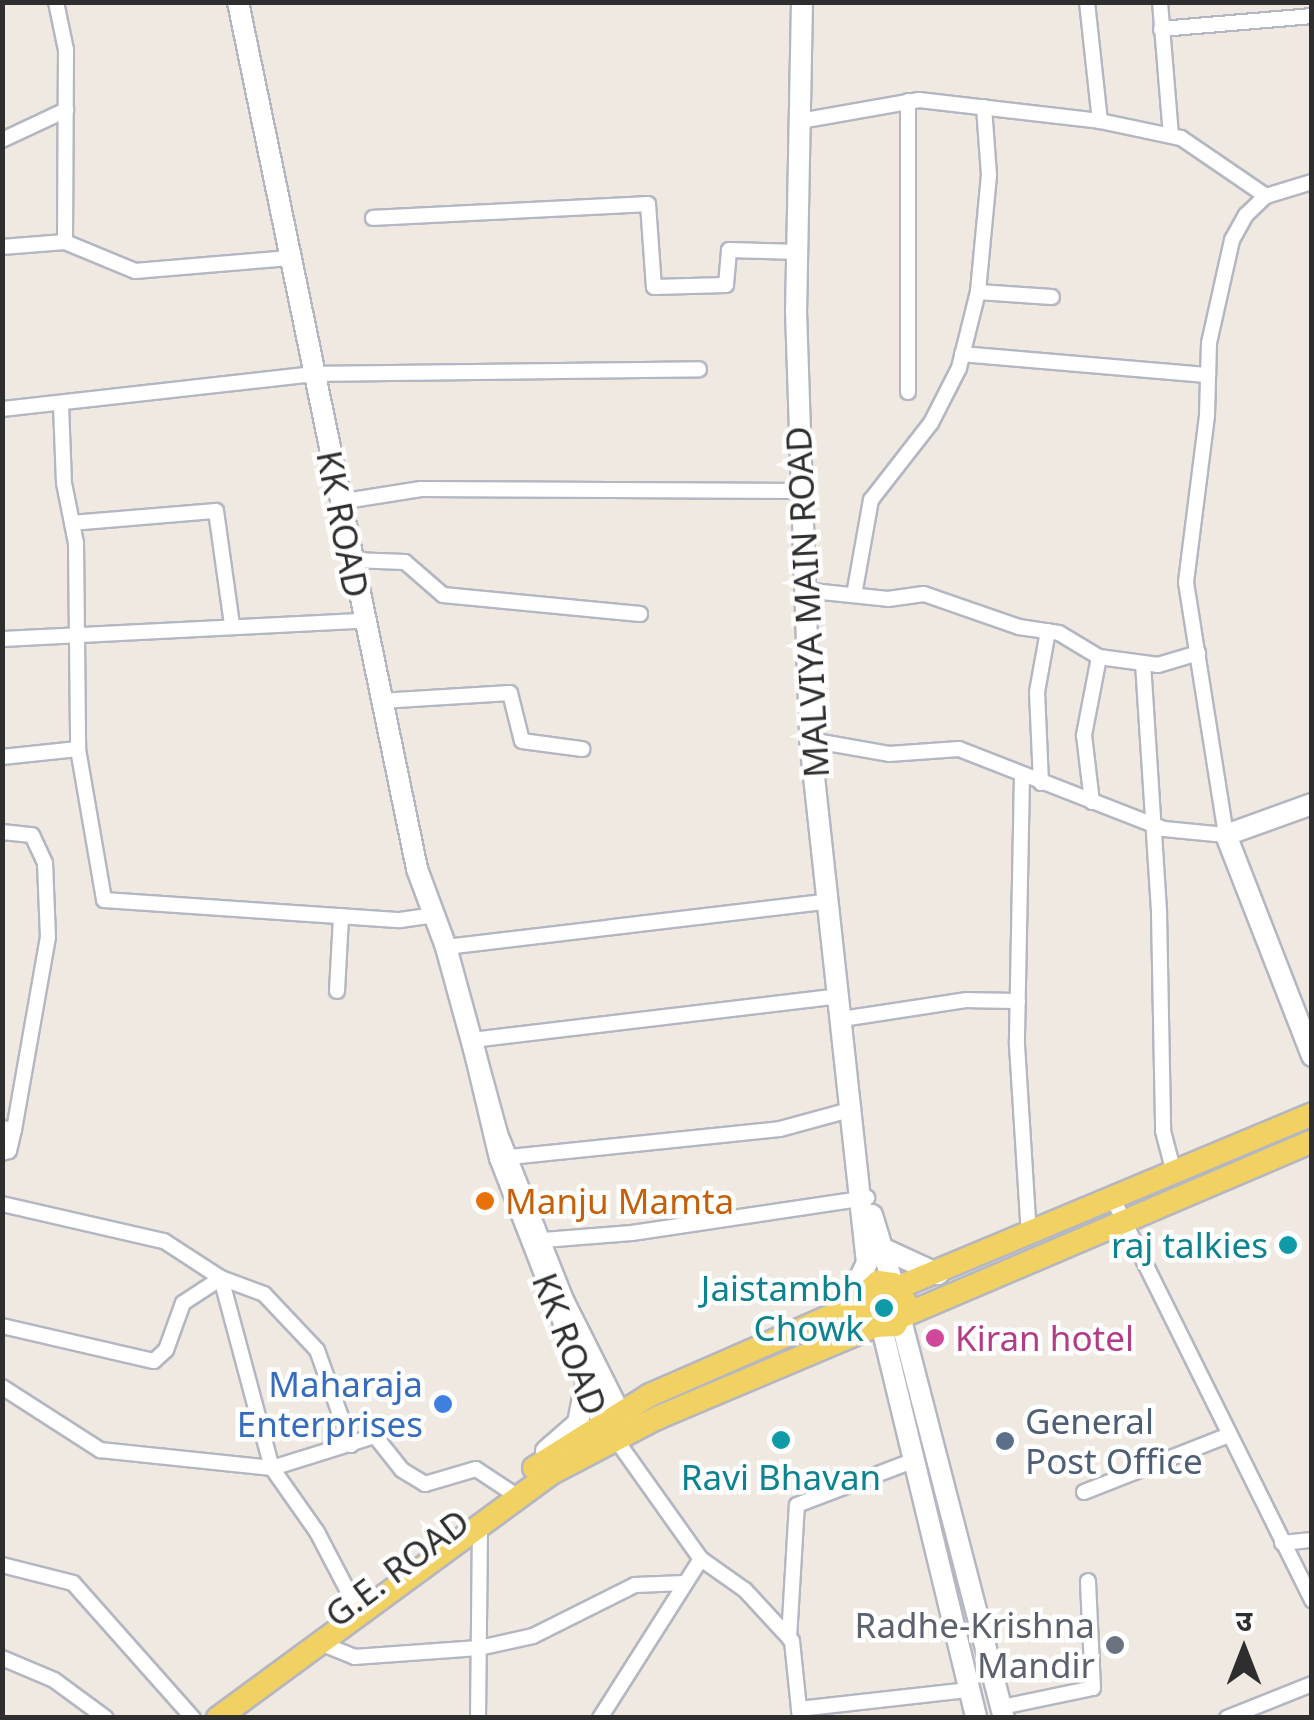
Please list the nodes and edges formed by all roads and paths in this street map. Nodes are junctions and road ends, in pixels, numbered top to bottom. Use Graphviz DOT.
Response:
graph roads {
  1 [pos="56,2"];
  2 [pos="238,2"];
  3 [pos="802,2"];
  4 [pos="1087,2"];
  5 [pos="1160,2"];
  6 [pos="1282,2"];
  7 [pos="1312,16"];
  8 [pos="1283,20"];
  9 [pos="1161,29"];
  10 [pos="908,101"];
  11 [pos="984,106"];
  12 [pos="66,110"];
  13 [pos="800,121"];
  14 [pos="1100,121"];
  15 [pos="1171,136"];
  16 [pos="2,140"];
  17 [pos="1308,184"];
  18 [pos="1266,196"];
  19 [pos="373,218"];
  20 [pos="65,242"];
  21 [pos="2,247"];
  22 [pos="798,252"];
  23 [pos="289,258"];
  24 [pos="978,292"];
  25 [pos="1052,297"];
  26 [pos="962,354"];
  27 [pos="699,369"];
  28 [pos="314,374"];
  29 [pos="1208,375"];
  30 [pos="908,392"];
  31 [pos="62,405"];
  32 [pos="2,409"];
  33 [pos="799,491"];
  34 [pos="339,502"];
  35 [pos="72,523"];
  36 [pos="350,560"];
  37 [pos="803,590"];
  38 [pos="854,595"];
  39 [pos="640,614"];
  40 [pos="362,621"];
  41 [pos="232,625"];
  42 [pos="1048,631"];
  43 [pos="74,634"];
  44 [pos="2,639"];
  45 [pos="1198,652"];
  46 [pos="1099,657"];
  47 [pos="1144,663"];
  48 [pos="380,700"];
  49 [pos="810,740"];
  50 [pos="78,749"];
  51 [pos="582,749"];
  52 [pos="2,757"];
  53 [pos="1022,776"];
  54 [pos="1042,783"];
  55 [pos="1092,802"];
  56 [pos="1312,804"];
  57 [pos="1155,826"];
  58 [pos="2,832"];
  59 [pos="1226,834"];
  60 [pos="829,902"];
  61 [pos="434,915"];
  62 [pos="341,916"];
  63 [pos="446,947"];
  64 [pos="337,991"];
  65 [pos="840,996"];
  66 [pos="1018,1001"];
  67 [pos="842,1019"];
  68 [pos="472,1040"];
  69 [pos="1312,1056"];
  70 [pos="853,1109"];
  71 [pos="1312,1114"];
  72 [pos="8,1129"];
  73 [pos="1312,1141"];
  74 [pos="2,1152"];
  75 [pos="504,1157"];
  76 [pos="1174,1173"];
  77 [pos="864,1199"];
  78 [pos="1113,1199"];
  79 [pos="2,1204"];
  80 [pos="1126,1220"];
  81 [pos="1028,1235"];
  82 [pos="535,1240"];
  83 [pos="884,1249"];
  84 [pos="938,1274"];
  85 [pos="221,1278"];
  86 [pos="896,1286"];
  87 [pos="861,1304"];
  88 [pos="891,1322"];
  89 [pos="2,1326"];
  90 [pos="772,1344"];
  91 [pos="584,1383"];
  92 [pos="608,1386"];
  93 [pos="672,1386"];
  94 [pos="2,1387"];
  95 [pos="616,1432"];
  96 [pos="1226,1436"];
  97 [pos="351,1445"];
  98 [pos="912,1462"];
  99 [pos="272,1468"];
  100 [pos="518,1484"];
  101 [pos="1084,1492"];
  102 [pos="480,1522"];
  103 [pos="1312,1540"];
  104 [pos="1282,1542"];
  105 [pos="701,1559"];
  106 [pos="2,1565"];
  107 [pos="1088,1581"];
  108 [pos="686,1583"];
  109 [pos="1312,1600"];
  110 [pos="352,1601"];
  111 [pos="789,1638"];
  112 [pos="320,1643"];
  113 [pos="479,1648"];
  114 [pos="2,1658"];
  115 [pos="1312,1684"];
  116 [pos="970,1690"];
  117 [pos="1003,1712"];
  118 [pos="800,1713"];
  119 [pos="106,1718"];
  120 [pos="195,1718"];
  121 [pos="218,1718"];
  122 [pos="478,1718"];
  123 [pos="600,1718"];
  124 [pos="976,1718"];
  125 [pos="1227,1718"];
  1 -- 12 [label="street"];
  2 -- 23 [label="street, KK ROAD"];
  3 -- 13 [label="street, MALVIYA MAIN ROAD"];
  4 -- 14 [label="street"];
  5 -- 9 [label="street"];
  6 -- 8 [label="street"];
  7 -- 8 [label="street"];
  8 -- 9 [label="street"];
  9 -- 15 [label="street"];
  10 -- 11 [label="street"];
  10 -- 13 [label="street"];
  10 -- 30 [label="street"];
  11 -- 14 [label="street"];
  11 -- 24 [label="street"];
  12 -- 16 [label="street"];
  12 -- 20 [label="street"];
  13 -- 22 [label="street, MALVIYA MAIN ROAD"];
  14 -- 15 [label="street"];
  15 -- 18 [label="street"];
  17 -- 18 [label="street"];
  18 -- 29 [label="street"];
  19 -- 22 [label="street"];
  20 -- 21 [label="street"];
  20 -- 23 [label="street"];
  22 -- 33 [label="street, MALVIYA MAIN ROAD"];
  23 -- 28 [label="street, KK ROAD"];
  24 -- 25 [label="street"];
  24 -- 26 [label="street"];
  26 -- 29 [label="street"];
  26 -- 38 [label="street"];
  27 -- 28 [label="street"];
  28 -- 31 [label="street"];
  28 -- 34 [label="street, KK ROAD"];
  29 -- 45 [label="street"];
  31 -- 32 [label="street"];
  31 -- 35 [label="street"];
  33 -- 34 [label="street"];
  33 -- 37 [label="street, MALVIYA MAIN ROAD"];
  34 -- 36 [label="street, KK ROAD"];
  35 -- 41 [label="street"];
  35 -- 43 [label="street"];
  36 -- 39 [label="street"];
  36 -- 40 [label="street, KK ROAD"];
  37 -- 38 [label="street"];
  37 -- 49 [label="street, MALVIYA MAIN ROAD"];
  38 -- 42 [label="street"];
  40 -- 41 [label="street"];
  40 -- 48 [label="street, KK ROAD"];
  41 -- 43 [label="street"];
  42 -- 46 [label="street"];
  42 -- 54 [label="street"];
  43 -- 44 [label="street"];
  43 -- 50 [label="street"];
  45 -- 47 [label="street"];
  45 -- 59 [label="street"];
  46 -- 47 [label="street"];
  46 -- 55 [label="street"];
  47 -- 57 [label="street"];
  48 -- 51 [label="street"];
  48 -- 61 [label="street, KK ROAD"];
  49 -- 53 [label="street"];
  49 -- 60 [label="street, MALVIYA MAIN ROAD"];
  50 -- 52 [label="street"];
  50 -- 62 [label="street"];
  53 -- 54 [label="street"];
  53 -- 66 [label="street"];
  54 -- 55 [label="street"];
  55 -- 57 [label="street"];
  56 -- 59 [label="street"];
  57 -- 59 [label="street"];
  57 -- 76 [label="street"];
  58 -- 72 [label="street"];
  59 -- 69 [label="street"];
  60 -- 63 [label="street"];
  60 -- 65 [label="street, MALVIYA MAIN ROAD"];
  61 -- 62 [label="street"];
  61 -- 63 [label="street, KK ROAD"];
  62 -- 64 [label="street"];
  63 -- 68 [label="street, KK ROAD"];
  65 -- 67 [label="street, MALVIYA MAIN ROAD"];
  65 -- 68 [label="street"];
  66 -- 67 [label="street"];
  66 -- 81 [label="street"];
  67 -- 70 [label="street, MALVIYA MAIN ROAD"];
  68 -- 75 [label="street, KK ROAD"];
  70 -- 75 [label="street"];
  70 -- 77 [label="street, MALVIYA MAIN ROAD"];
  71 -- 76 [label="main road"];
  72 -- 74 [label="street"];
  73 -- 80 [label="main road"];
  75 -- 82 [label="street, KK ROAD"];
  76 -- 78 [label="main road"];
  77 -- 82 [label="street"];
  77 -- 83 [label="street"];
  77 -- 90 [label="street"];
  78 -- 80 [label="street"];
  78 -- 81 [label="main road"];
  79 -- 85 [label="street"];
  80 -- 88 [label="main road"];
  80 -- 96 [label="street"];
  81 -- 84 [label="main road"];
  82 -- 91 [label="street, KK ROAD"];
  82 -- 92 [label="street, KK ROAD"];
  83 -- 84 [label="street"];
  83 -- 86 [label="street"];
  84 -- 86 [label="main road"];
  85 -- 89 [label="street"];
  85 -- 97 [label="street"];
  85 -- 99 [label="street"];
  86 -- 87 [label="main road"];
  86 -- 88 [label="main road"];
  87 -- 88 [label="main road"];
  87 -- 90 [label="main road"];
  88 -- 95 [label="main road"];
  88 -- 98 [label="street"];
  88 -- 117 [label="street"];
  90 -- 93 [label="main road"];
  91 -- 95 [label="street, KK ROAD"];
  91 -- 100 [label="street"];
  92 -- 93 [label="street"];
  92 -- 95 [label="street, KK ROAD"];
  93 -- 95 [label="main road"];
  94 -- 99 [label="street"];
  95 -- 100 [label="main road"];
  95 -- 105 [label="street"];
  96 -- 101 [label="street"];
  96 -- 104 [label="street"];
  97 -- 99 [label="street"];
  97 -- 100 [label="street"];
  98 -- 111 [label="street"];
  98 -- 116 [label="street"];
  99 -- 110 [label="street"];
  100 -- 102 [label="main road"];
  100 -- 110 [label="main road, G.E. ROAD"];
  102 -- 112 [label="main road"];
  102 -- 113 [label="street"];
  103 -- 104 [label="street"];
  104 -- 109 [label="street"];
  105 -- 108 [label="street"];
  105 -- 111 [label="street"];
  106 -- 120 [label="street"];
  107 -- 117 [label="street"];
  108 -- 113 [label="street"];
  108 -- 123 [label="street"];
  110 -- 120 [label="main road, G.E. ROAD"];
  111 -- 118 [label="street"];
  112 -- 113 [label="street"];
  112 -- 121 [label="main road"];
  113 -- 122 [label="street"];
  114 -- 119 [label="street"];
  115 -- 125 [label="street"];
  116 -- 118 [label="street"];
  116 -- 124 [label="street"];
}
